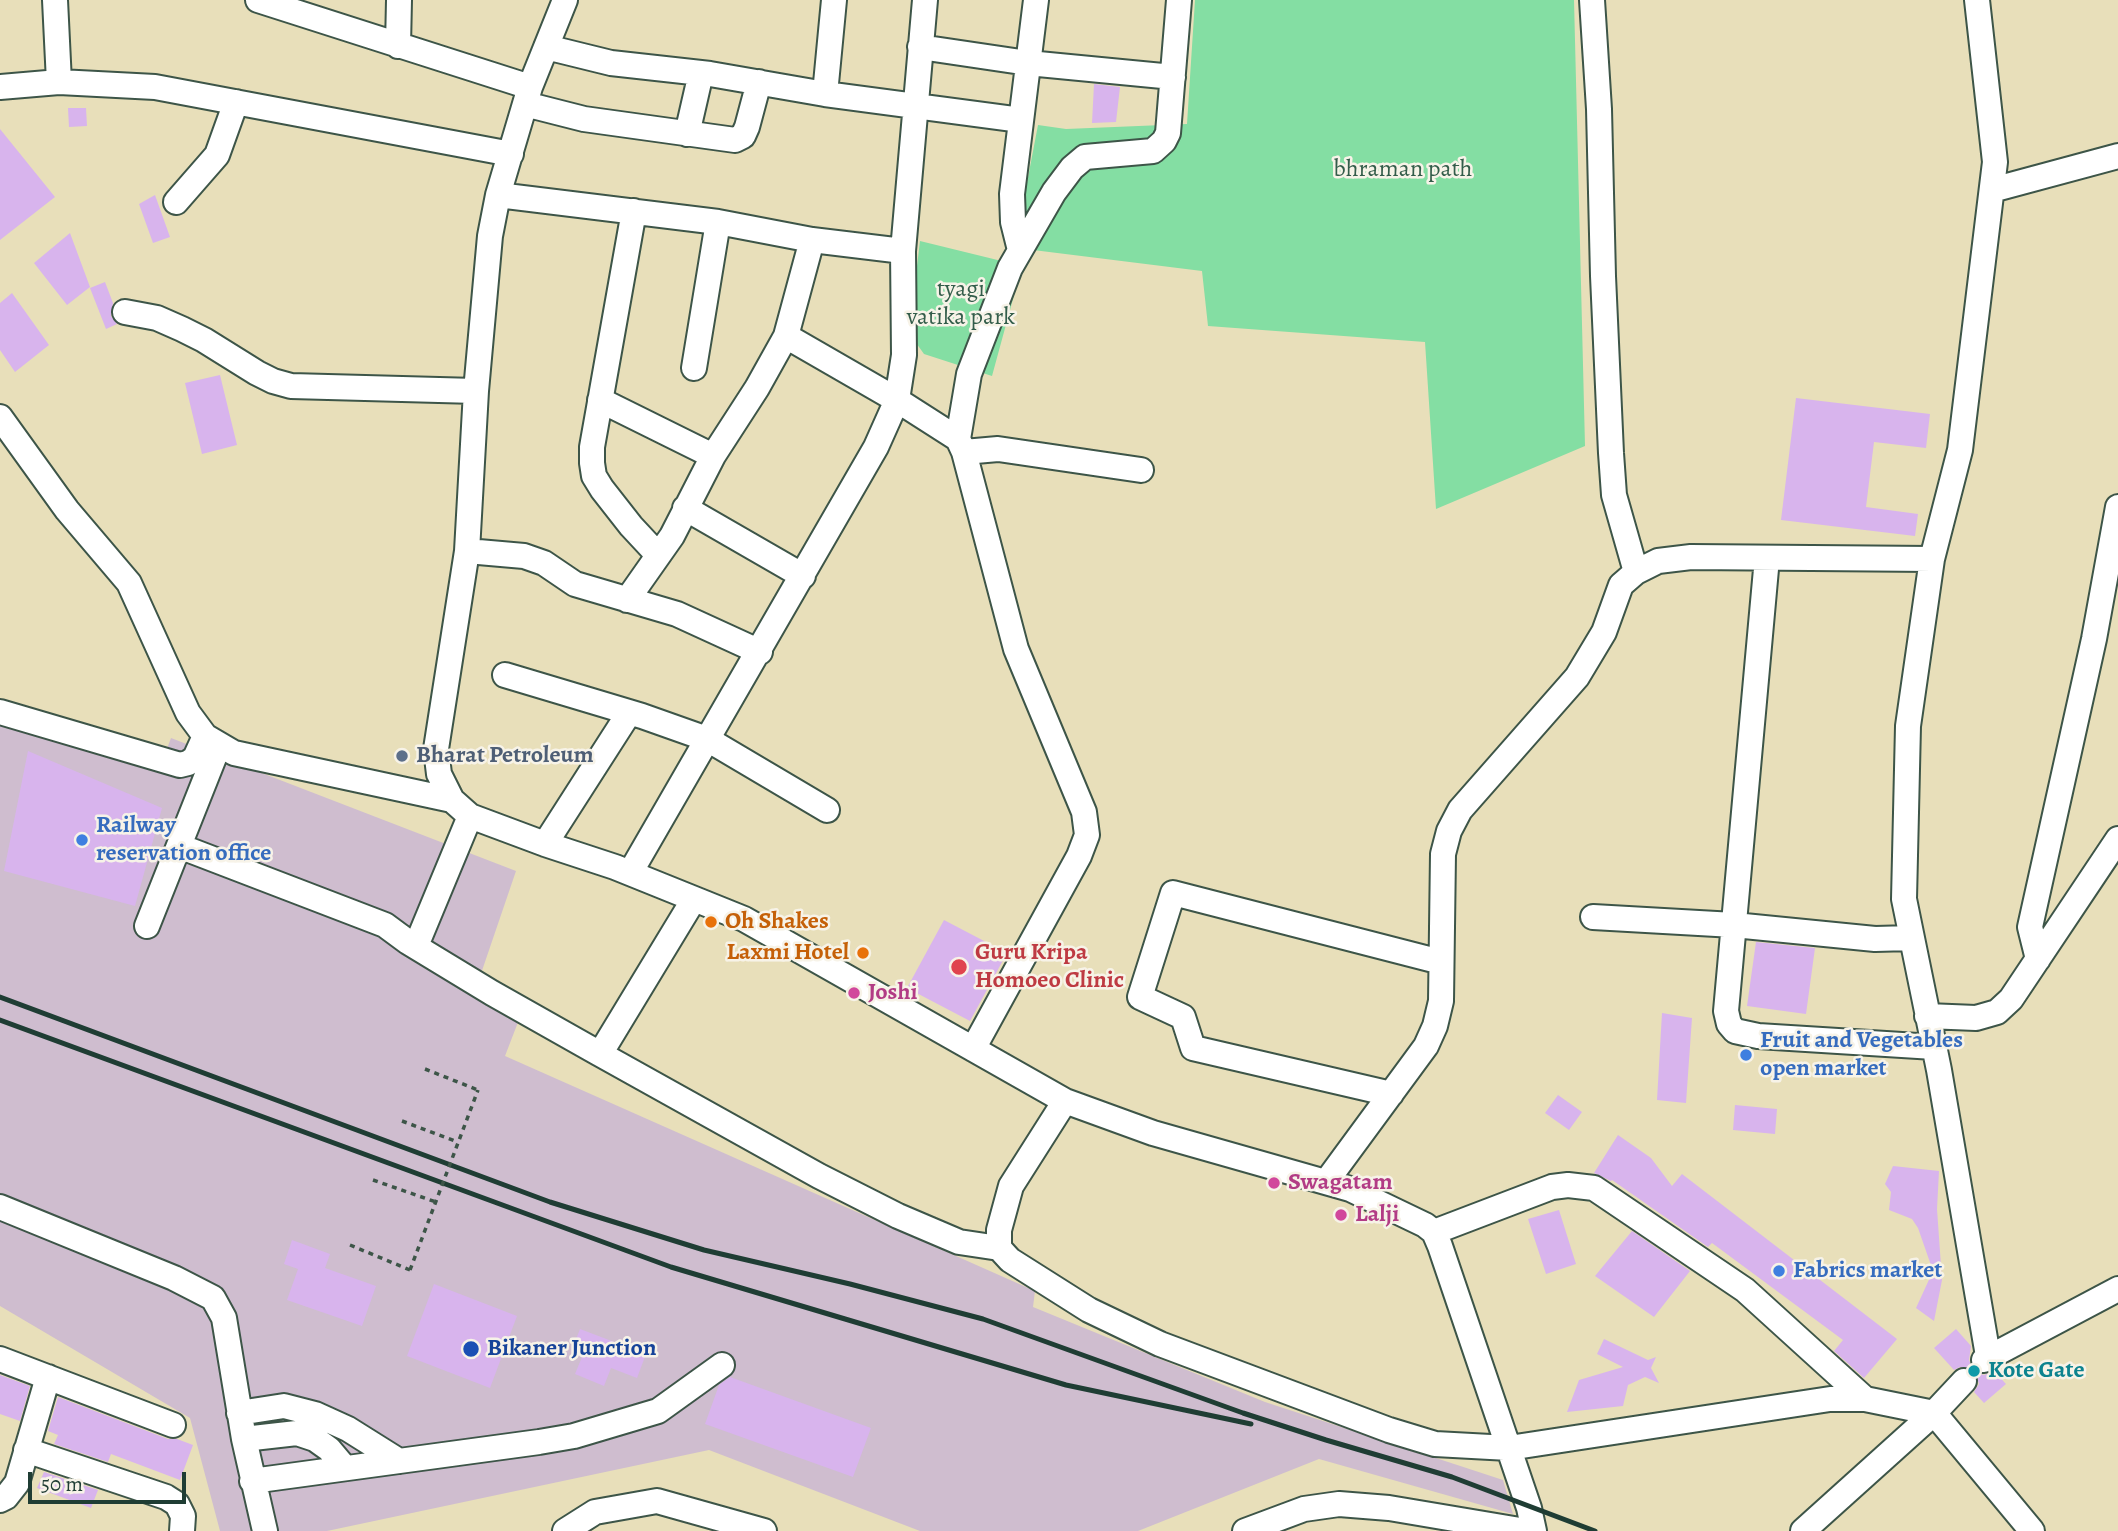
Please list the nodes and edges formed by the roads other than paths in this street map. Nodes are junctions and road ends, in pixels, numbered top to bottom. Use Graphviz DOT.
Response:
graph roads {
  1 [pos="55,0"];
  2 [pos="258,0"];
  3 [pos="400,0"];
  4 [pos="565,0"];
  5 [pos="834,0"];
  6 [pos="925,0"];
  7 [pos="1036,0"];
  8 [pos="1179,0"];
  9 [pos="1592,0"];
  10 [pos="1977,0"];
  11 [pos="298,6"];
  12 [pos="398,46"];
  13 [pos="546,47"];
  14 [pos="920,47"];
  15 [pos="1028,64"];
  16 [pos="701,73"];
  17 [pos="1172,77"];
  18 [pos="60,82"];
  19 [pos="758,82"];
  20 [pos="0,87"];
  21 [pos="825,94"];
  22 [pos="527,96"];
  23 [pos="236,102"];
  24 [pos="915,105"];
  25 [pos="1021,120"];
  26 [pos="687,134"];
  27 [pos="511,154"];
  28 [pos="2118,156"];
  29 [pos="1992,190"];
  30 [pos="498,195"];
  31 [pos="176,202"];
  32 [pos="634,211"];
  33 [pos="718,222"];
  34 [pos="812,240"];
  35 [pos="1020,250"];
  36 [pos="903,251"];
  37 [pos="125,312"];
  38 [pos="786,337"];
  39 [pos="694,368"];
  40 [pos="477,391"];
  41 [pos="600,400"];
  42 [pos="897,400"];
  43 [pos="0,417"];
  44 [pos="961,445"];
  45 [pos="713,456"];
  46 [pos="1141,470"];
  47 [pos="2118,507"];
  48 [pos="685,508"];
  49 [pos="467,551"];
  50 [pos="658,555"];
  51 [pos="1767,558"];
  52 [pos="1932,559"];
  53 [pos="1636,572"];
  54 [pos="803,576"];
  55 [pos="627,600"];
  56 [pos="760,652"];
  57 [pos="506,675"];
  58 [pos="0,712"];
  59 [pos="629,713"];
  60 [pos="707,740"];
  61 [pos="212,741"];
  62 [pos="461,808"];
  63 [pos="827,810"];
  64 [pos="2118,839"];
  65 [pos="544,844"];
  66 [pos="179,846"];
  67 [pos="631,873"];
  68 [pos="694,899"];
  69 [pos="1593,917"];
  70 [pos="1734,925"];
  71 [pos="147,926"];
  72 [pos="1912,939"];
  73 [pos="416,946"];
  74 [pos="2038,959"];
  75 [pos="1441,962"];
  76 [pos="1927,1016"];
  77 [pos="1934,1047"];
  78 [pos="973,1049"];
  79 [pos="600,1054"];
  80 [pos="1391,1094"];
  81 [pos="1065,1101"];
  82 [pos="1326,1182"];
  83 [pos="0,1207"];
  84 [pos="1434,1232"];
  85 [pos="999,1248"];
  86 [pos="2118,1289"];
  87 [pos="0,1359"];
  88 [pos="722,1365"];
  89 [pos="48,1377"];
  90 [pos="1964,1381"];
  91 [pos="1865,1399"];
  92 [pos="239,1413"];
  93 [pos="1934,1413"];
  94 [pos="173,1425"];
  95 [pos="244,1439"];
  96 [pos="1509,1448"];
  97 [pos="26,1450"];
  98 [pos="399,1461"];
  99 [pos="345,1468"];
  100 [pos="252,1481"];
  101 [pos="0,1500"];
  102 [pos="182,1531"];
  103 [pos="265,1531"];
  104 [pos="565,1531"];
  105 [pos="764,1531"];
  106 [pos="1245,1531"];
  107 [pos="1526,1531"];
  108 [pos="1534,1531"];
  109 [pos="1803,1531"];
  110 [pos="2032,1531"];
  1 -- 18 [label="street"];
  2 -- 11 [label="street"];
  3 -- 12 [label="street"];
  4 -- 13 [label="street"];
  5 -- 21 [label="street"];
  6 -- 14 [label="street"];
  7 -- 15 [label="street"];
  8 -- 17 [label="street"];
  9 -- 53 [label="street"];
  10 -- 29 [label="street"];
  11 -- 12 [label="street"];
  12 -- 22 [label="street"];
  13 -- 16 [label="street"];
  13 -- 22 [label="street"];
  14 -- 15 [label="street"];
  14 -- 24 [label="street"];
  15 -- 17 [label="street"];
  15 -- 25 [label="street"];
  16 -- 19 [label="street"];
  16 -- 26 [label="street"];
  17 -- 35 [label="street"];
  18 -- 20 [label="street"];
  18 -- 23 [label="street"];
  19 -- 21 [label="street"];
  19 -- 26 [label="street"];
  21 -- 24 [label="street"];
  22 -- 26 [label="street"];
  22 -- 27 [label="street"];
  23 -- 27 [label="street"];
  23 -- 31 [label="street"];
  24 -- 25 [label="street"];
  24 -- 36 [label="street"];
  25 -- 35 [label="street"];
  27 -- 30 [label="street"];
  28 -- 29 [label="street"];
  29 -- 52 [label="street"];
  30 -- 32 [label="street"];
  30 -- 40 [label="street"];
  32 -- 33 [label="street"];
  32 -- 41 [label="street"];
  33 -- 34 [label="street"];
  33 -- 39 [label="street"];
  34 -- 36 [label="street"];
  34 -- 38 [label="street"];
  35 -- 44 [label="street"];
  36 -- 42 [label="street"];
  37 -- 40 [label="street"];
  38 -- 42 [label="street"];
  38 -- 45 [label="street"];
  40 -- 49 [label="street"];
  41 -- 45 [label="street"];
  41 -- 50 [label="street"];
  42 -- 44 [label="street"];
  42 -- 54 [label="street"];
  43 -- 61 [label="street"];
  44 -- 46 [label="street"];
  44 -- 78 [label="street"];
  45 -- 48 [label="street"];
  47 -- 74 [label="street"];
  48 -- 50 [label="street"];
  48 -- 54 [label="street"];
  49 -- 55 [label="street"];
  49 -- 62 [label="street"];
  50 -- 55 [label="street"];
  51 -- 52 [label="street"];
  51 -- 53 [label="street"];
  51 -- 70 [label="street"];
  52 -- 72 [label="street"];
  53 -- 75 [label="street"];
  54 -- 56 [label="street"];
  55 -- 56 [label="street"];
  56 -- 60 [label="street"];
  57 -- 59 [label="street"];
  58 -- 61 [label="street"];
  59 -- 60 [label="street"];
  59 -- 65 [label="street"];
  60 -- 63 [label="street"];
  60 -- 67 [label="street"];
  61 -- 62 [label="street"];
  61 -- 66 [label="street"];
  62 -- 65 [label="street"];
  62 -- 73 [label="street"];
  64 -- 74 [label="street"];
  65 -- 67 [label="street"];
  66 -- 71 [label="street"];
  66 -- 73 [label="street"];
  67 -- 68 [label="street"];
  68 -- 78 [label="street"];
  68 -- 79 [label="street"];
  69 -- 70 [label="street"];
  70 -- 72 [label="street"];
  70 -- 77 [label="street"];
  72 -- 76 [label="street"];
  73 -- 79 [label="street"];
  74 -- 76 [label="street"];
  75 -- 80 [label="street"];
  75 -- 80 [label="street"];
  76 -- 77 [label="street"];
  77 -- 86 [label="street"];
  78 -- 81 [label="street"];
  79 -- 85 [label="street"];
  80 -- 82 [label="street"];
  81 -- 82 [label="street"];
  81 -- 85 [label="street"];
  82 -- 84 [label="street"];
  83 -- 92 [label="street"];
  84 -- 91 [label="street"];
  84 -- 96 [label="street"];
  85 -- 96 [label="street"];
  87 -- 89 [label="street"];
  88 -- 98 [label="street"];
  89 -- 94 [label="street"];
  89 -- 97 [label="street"];
  90 -- 93 [label="street"];
  91 -- 93 [label="street"];
  91 -- 96 [label="street"];
  92 -- 95 [label="street"];
  92 -- 98 [label="street"];
  93 -- 109 [label="street"];
  93 -- 110 [label="street"];
  95 -- 99 [label="street"];
  95 -- 100 [label="street"];
  96 -- 108 [label="street"];
  97 -- 101 [label="street"];
  97 -- 102 [label="street"];
  98 -- 99 [label="street"];
  99 -- 100 [label="street"];
  100 -- 103 [label="street"];
  104 -- 105 [label="street"];
  106 -- 107 [label="street"];
}
